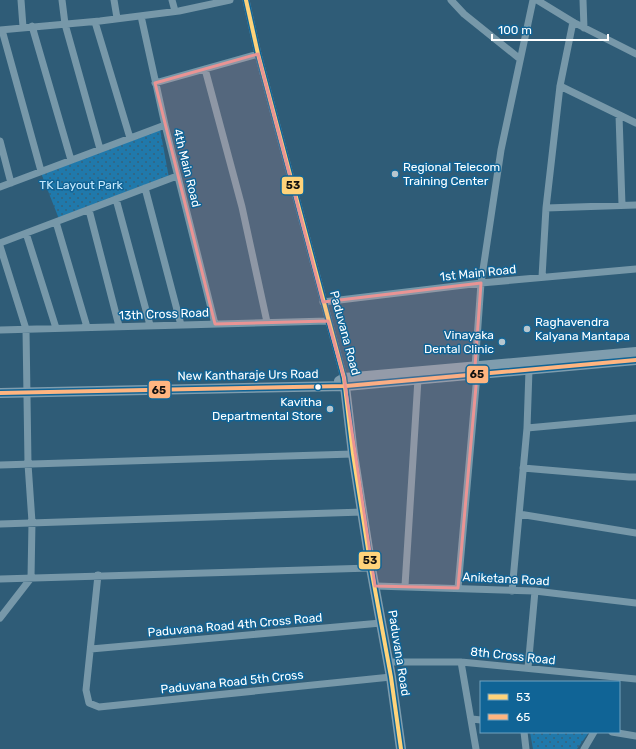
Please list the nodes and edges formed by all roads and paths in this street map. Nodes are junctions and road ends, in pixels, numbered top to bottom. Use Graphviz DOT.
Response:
graph roads {
  1 [pos="21,0"];
  2 [pos="62,0"];
  3 [pos="114,0"];
  4 [pos="172,0"];
  5 [pos="230,0"];
  6 [pos="246,0"];
  7 [pos="451,0"];
  8 [pos="533,0"];
  9 [pos="537,0"];
  10 [pos="583,0"];
  11 [pos="199,3"];
  12 [pos="175,11"];
  13 [pos="141,16"];
  14 [pos="117,18"];
  15 [pos="95,22"];
  16 [pos="573,22"];
  17 [pos="65,24"];
  18 [pos="32,26"];
  19 [pos="23,27"];
  20 [pos="584,28"];
  21 [pos="1,30"];
  22 [pos="258,54"];
  23 [pos="636,54"];
  24 [pos="520,59"];
  25 [pos="205,69"];
  26 [pos="156,83"];
  27 [pos="560,86"];
  28 [pos="618,115"];
  29 [pos="636,123"];
  30 [pos="165,125"];
  31 [pos="130,138"];
  32 [pos="0,141"];
  33 [pos="100,149"];
  34 [pos="71,160"];
  35 [pos="41,171"];
  36 [pos="177,176"];
  37 [pos="11,183"];
  38 [pos="0,187"];
  39 [pos="145,188"];
  40 [pos="116,199"];
  41 [pos="636,204"];
  42 [pos="622,205"];
  43 [pos="546,208"];
  44 [pos="89,210"];
  45 [pos="56,222"];
  46 [pos="26,233"];
  47 [pos="0,244"];
  48 [pos="636,269"];
  49 [pos="9,274"];
  50 [pos="0,275"];
  51 [pos="542,277"];
  52 [pos="481,283"];
  53 [pos="323,302"];
  54 [pos="328,321"];
  55 [pos="267,322"];
  56 [pos="181,324"];
  57 [pos="215,324"];
  58 [pos="150,325"];
  59 [pos="119,326"];
  60 [pos="87,327"];
  61 [pos="56,328"];
  62 [pos="26,329"];
  63 [pos="0,330"];
  64 [pos="636,352"];
  65 [pos="636,360"];
  66 [pos="529,370"];
  67 [pos="476,371"];
  68 [pos="418,379"];
  69 [pos="345,382"];
  70 [pos="28,392"];
  71 [pos="0,393"];
  72 [pos="636,418"];
  73 [pos="526,428"];
  74 [pos="353,454"];
  75 [pos="28,464"];
  76 [pos="0,465"];
  77 [pos="523,468"];
  78 [pos="634,478"];
  79 [pos="363,512"];
  80 [pos="519,514"];
  81 [pos="32,522"];
  82 [pos="0,524"];
  83 [pos="636,533"];
  84 [pos="371,568"];
  85 [pos="98,576"];
  86 [pos="31,578"];
  87 [pos="0,579"];
  88 [pos="375,586"];
  89 [pos="405,586"];
  90 [pos="458,588"];
  91 [pos="512,591"];
  92 [pos="535,591"];
  93 [pos="636,603"];
  94 [pos="1,617"];
  95 [pos="382,623"];
  96 [pos="91,649"];
  97 [pos="388,662"];
  98 [pos="461,662"];
  99 [pos="528,668"];
  100 [pos="391,677"];
  101 [pos="636,679"];
  102 [pos="472,719"];
  103 [pos="480,720"];
  104 [pos="524,733"];
  105 [pos="593,733"];
  106 [pos="618,733"];
  107 [pos="636,736"];
  108 [pos="401,749"];
  109 [pos="476,749"];
  110 [pos="526,749"];
  111 [pos="584,749"];
  1 -- 19 [label="street"];
  2 -- 17 [label="street"];
  3 -- 14 [label="street"];
  4 -- 12 [label="street"];
  5 -- 11 [label="street"];
  6 -- 22 [label="street, Paduvana Road"];
  7 -- 24 [label="street"];
  8 -- 24 [label="street"];
  9 -- 16 [label="street"];
  10 -- 20 [label="street"];
  11 -- 12 [label="street"];
  12 -- 13 [label="street"];
  13 -- 14 [label="street"];
  13 -- 26 [label="street, 4th Main Road"];
  14 -- 15 [label="street"];
  15 -- 17 [label="street"];
  15 -- 31 [label="street"];
  16 -- 20 [label="street"];
  16 -- 27 [label="street"];
  17 -- 18 [label="street"];
  17 -- 33 [label="street"];
  18 -- 19 [label="street"];
  18 -- 34 [label="street"];
  19 -- 21 [label="street"];
  20 -- 23 [label="street"];
  21 -- 35 [label="street"];
  22 -- 25 [label="street"];
  22 -- 53 [label="street, Paduvana Road"];
  24 -- 52 [label="street"];
  25 -- 26 [label="street"];
  25 -- 55 [label="street"];
  26 -- 30 [label="street, 4th Main Road"];
  27 -- 28 [label="street"];
  27 -- 43 [label="street"];
  28 -- 29 [label="street"];
  28 -- 42 [label="street"];
  30 -- 31 [label="street"];
  30 -- 36 [label="street, 4th Main Road"];
  31 -- 33 [label="street"];
  32 -- 37 [label="street"];
  33 -- 34 [label="street"];
  34 -- 35 [label="street"];
  35 -- 37 [label="street"];
  36 -- 39 [label="street"];
  36 -- 57 [label="street, 4th Main Road"];
  37 -- 38 [label="street"];
  39 -- 40 [label="street"];
  39 -- 56 [label="street"];
  40 -- 44 [label="street"];
  40 -- 58 [label="street"];
  41 -- 42 [label="street"];
  42 -- 43 [label="street"];
  43 -- 51 [label="street"];
  44 -- 45 [label="street"];
  44 -- 59 [label="street"];
  45 -- 46 [label="street"];
  45 -- 60 [label="street"];
  46 -- 47 [label="street"];
  46 -- 61 [label="street"];
  47 -- 49 [label="street"];
  48 -- 51 [label="street, 1st Main Road"];
  49 -- 50 [label="street"];
  49 -- 62 [label="street"];
  51 -- 52 [label="street, 1st Main Road"];
  52 -- 53 [label="street, 1st Main Road"];
  52 -- 67 [label="street"];
  53 -- 54 [label="street, Paduvana Road"];
  54 -- 55 [label="street, 13th Cross Road"];
  54 -- 69 [label="street, Paduvana Road"];
  55 -- 57 [label="street, 13th Cross Road"];
  56 -- 57 [label="street, 13th Cross Road"];
  56 -- 58 [label="street, 13th Cross Road"];
  58 -- 59 [label="street, 13th Cross Road"];
  59 -- 60 [label="street, 13th Cross Road"];
  60 -- 61 [label="street, 13th Cross Road"];
  61 -- 62 [label="street, 13th Cross Road"];
  62 -- 63 [label="street, 13th Cross Road"];
  62 -- 70 [label="street"];
  64 -- 67 [label="main road, New Kantharaje Urs Road"];
  65 -- 66 [label="main road, New Kantharaje Urs Road"];
  66 -- 67 [label="main road, New Kantharaje Urs Road"];
  66 -- 73 [label="street"];
  67 -- 68 [label="main road, New Kantharaje Urs Road"];
  67 -- 69 [label="main road, New Kantharaje Urs Road"];
  67 -- 90 [label="street"];
  68 -- 69 [label="main road, New Kantharaje Urs Road"];
  68 -- 89 [label="street"];
  69 -- 70 [label="main road, New Kantharaje Urs Road"];
  69 -- 74 [label="main road, Paduvana Road"];
  70 -- 71 [label="main road, New Kantharaje Urs Road"];
  70 -- 75 [label="street"];
  72 -- 73 [label="street"];
  73 -- 77 [label="street"];
  74 -- 75 [label="street"];
  74 -- 79 [label="main road, Paduvana Road"];
  75 -- 76 [label="street"];
  75 -- 81 [label="street"];
  77 -- 78 [label="street"];
  77 -- 80 [label="street"];
  79 -- 81 [label="street"];
  79 -- 84 [label="main road, Paduvana Road"];
  80 -- 83 [label="street"];
  80 -- 91 [label="street"];
  81 -- 82 [label="street"];
  81 -- 86 [label="street"];
  84 -- 85 [label="street"];
  84 -- 88 [label="main road, Paduvana Road"];
  85 -- 86 [label="street"];
  85 -- 96 [label="street"];
  86 -- 87 [label="street"];
  86 -- 94 [label="street"];
  88 -- 89 [label="street, Aniketana Road"];
  88 -- 95 [label="main road, Paduvana Road"];
  89 -- 90 [label="street, Aniketana Road"];
  90 -- 91 [label="street, Aniketana Road"];
  91 -- 92 [label="street, Aniketana Road"];
  92 -- 93 [label="street, Aniketana Road"];
  92 -- 99 [label="street"];
  95 -- 96 [label="street, Paduvana Road 4th Cross Road"];
  95 -- 97 [label="main road, Paduvana Road"];
  96 -- 100 [label="street, Paduvana Road 5th Cross"];
  97 -- 98 [label="street, 8th Cross Road"];
  97 -- 100 [label="main road, Paduvana Road"];
  98 -- 99 [label="street, 8th Cross Road"];
  98 -- 102 [label="street"];
  99 -- 101 [label="street, 8th Cross Road"];
  100 -- 108 [label="main road, Paduvana Road"];
  102 -- 103 [label="street"];
  102 -- 109 [label="street"];
  104 -- 110 [label="street"];
  105 -- 111 [label="street"];
  106 -- 107 [label="street"];
}
